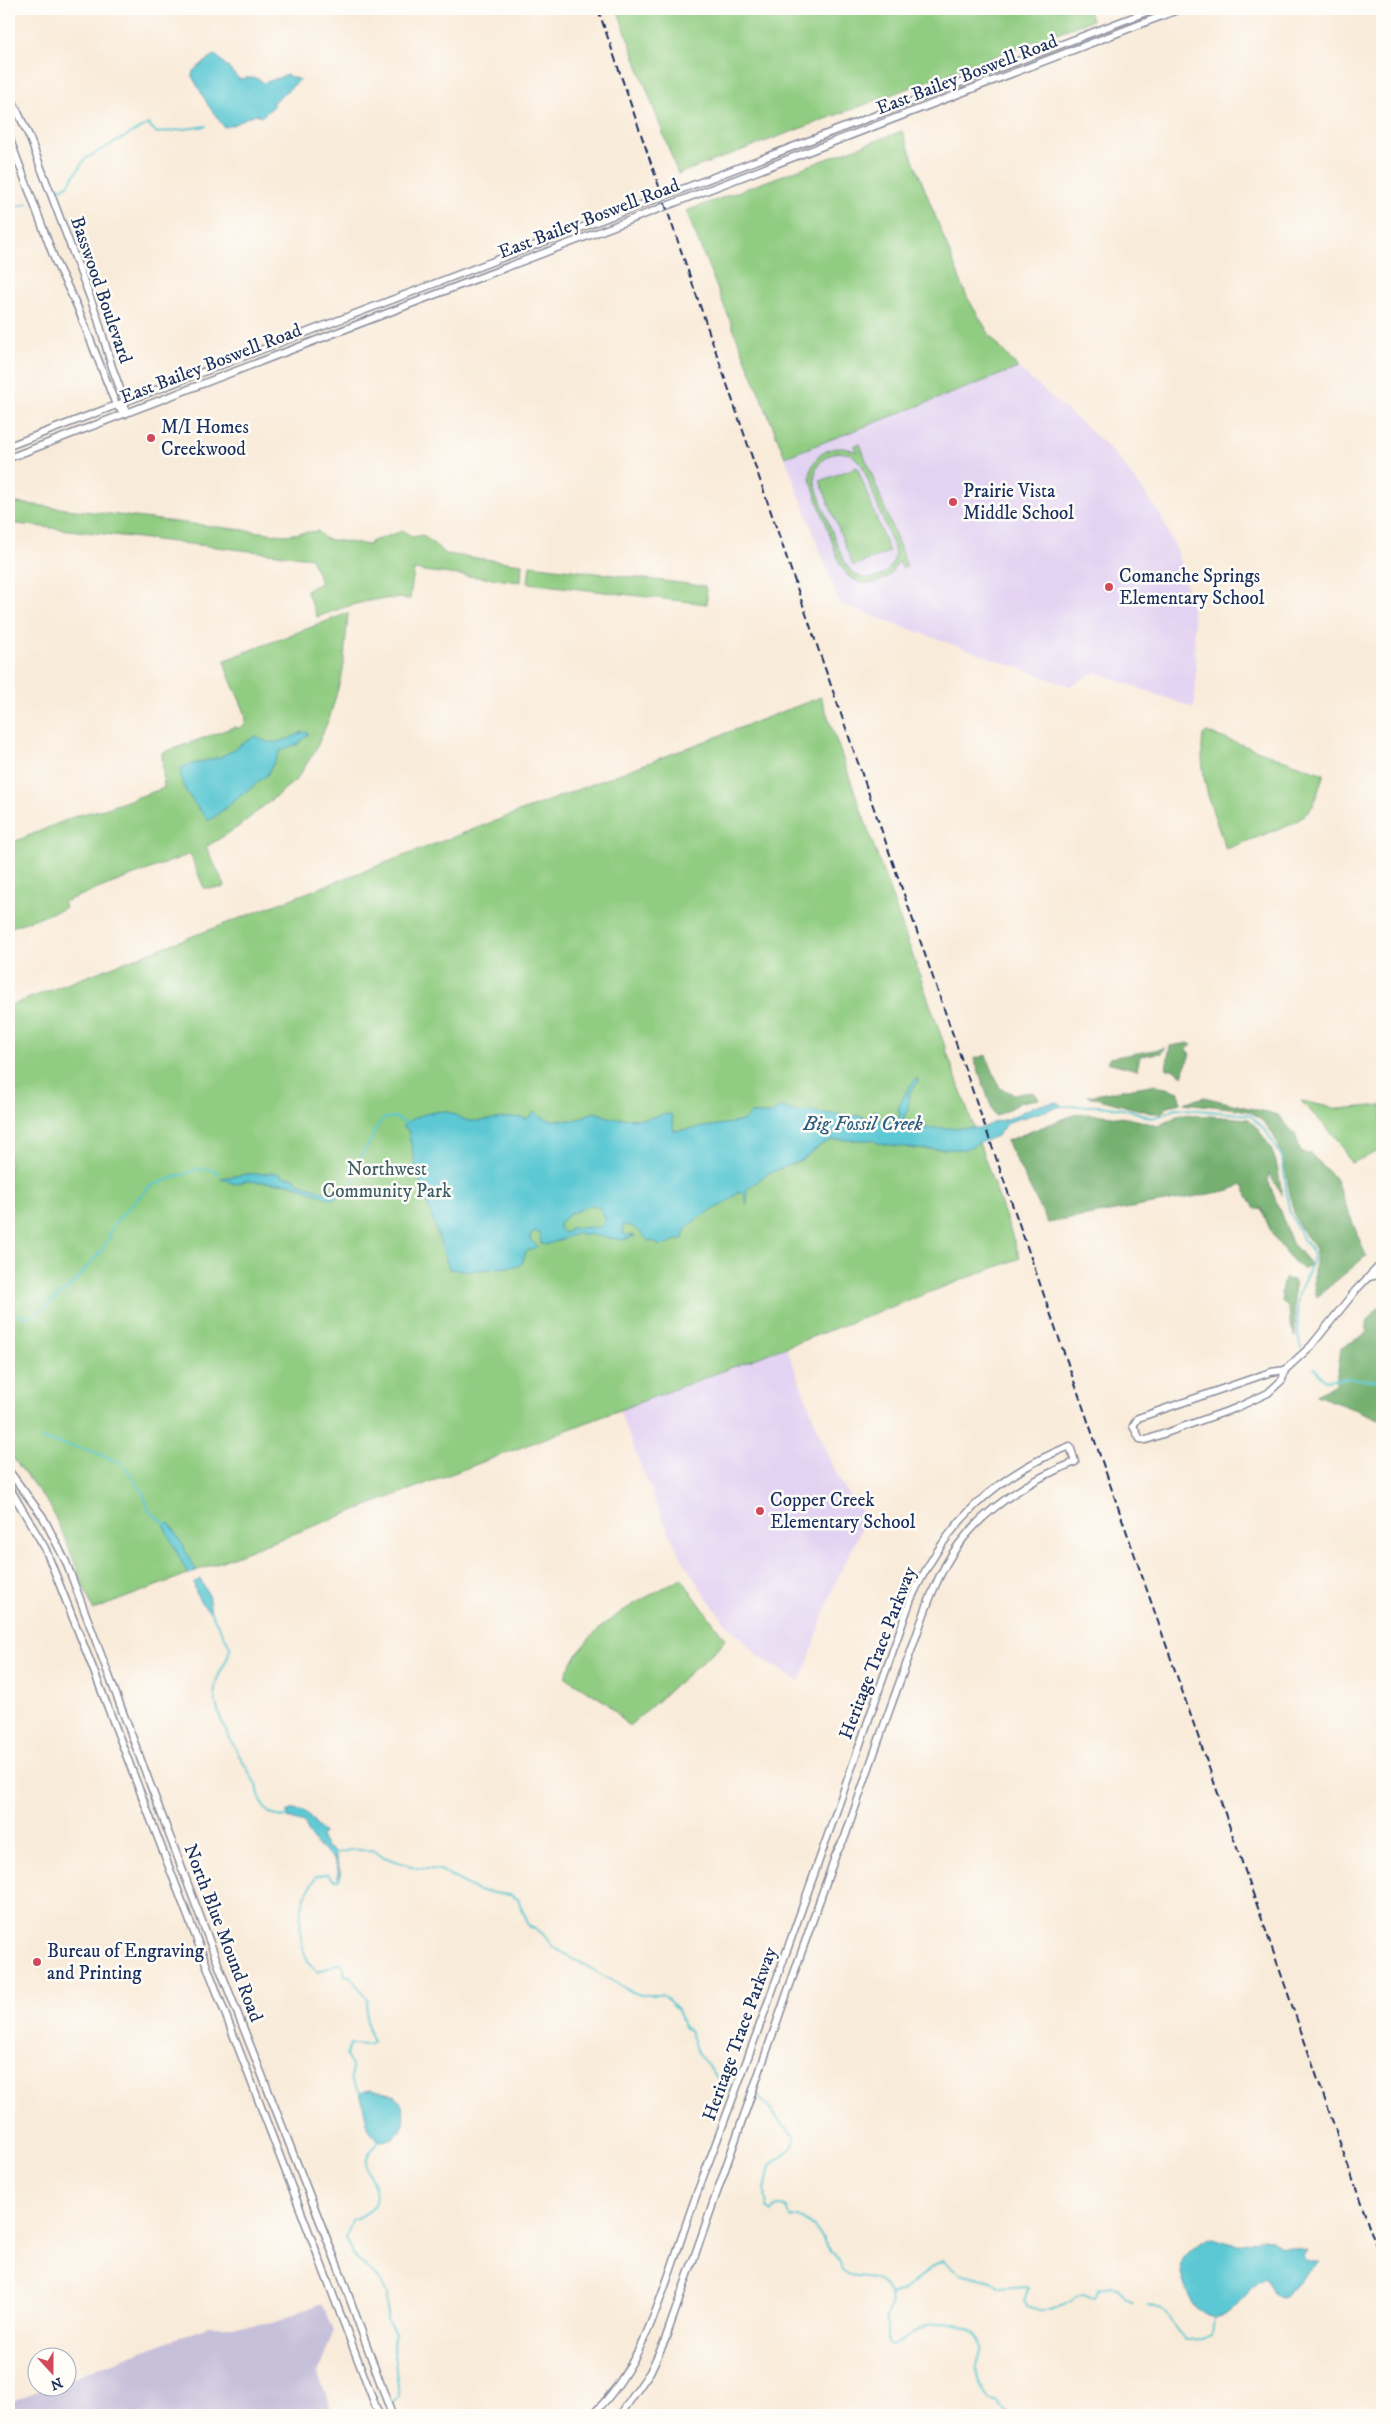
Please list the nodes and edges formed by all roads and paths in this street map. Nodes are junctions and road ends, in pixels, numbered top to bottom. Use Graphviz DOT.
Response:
graph roads {
  1 [pos="1154,9"];
  2 [pos="1180,9"];
  3 [pos="9,93"];
  4 [pos="9,137"];
  5 [pos="786,148"];
  6 [pos="790,159"];
  7 [pos="592,223"];
  8 [pos="596,232"];
  9 [pos="292,338"];
  10 [pos="296,348"];
  11 [pos="195,375"];
  12 [pos="198,385"];
  13 [pos="125,402"];
  14 [pos="116,405"];
  15 [pos="125,414"];
  16 [pos="9,446"];
  17 [pos="9,458"];
  18 [pos="1382,1263"];
  19 [pos="1382,1274"];
  20 [pos="1370,1278"];
  21 [pos="1286,1370"];
  22 [pos="9,1471"];
  23 [pos="9,1486"];
  24 [pos="378,2415"];
  25 [pos="392,2415"];
  26 [pos="592,2415"];
  27 [pos="620,2415"];
  1 -- 5 [label="main road, East Bailey Boswell Road"];
  2 -- 6 [label="main road, East Bailey Boswell Road"];
  3 -- 13 [label="main road, Basswood Boulevard"];
  4 -- 14 [label="main road, Basswood Boulevard"];
  5 -- 6 [label="main road"];
  5 -- 7 [label="main road, East Bailey Boswell Road"];
  6 -- 8 [label="main road, East Bailey Boswell Road"];
  7 -- 8 [label="main road"];
  7 -- 9 [label="main road, East Bailey Boswell Road"];
  8 -- 10 [label="main road, East Bailey Boswell Road"];
  9 -- 10 [label="main road"];
  9 -- 11 [label="main road, East Bailey Boswell Road"];
  10 -- 12 [label="main road, East Bailey Boswell Road"];
  11 -- 12 [label="main road"];
  11 -- 13 [label="main road, East Bailey Boswell Road"];
  12 -- 15 [label="main road, East Bailey Boswell Road"];
  13 -- 14 [label="main road, East Bailey Boswell Road"];
  13 -- 15 [label="main road, Basswood Boulevard"];
  14 -- 15 [label="main road, Basswood Boulevard"];
  14 -- 16 [label="main road, East Bailey Boswell Road"];
  15 -- 17 [label="main road, East Bailey Boswell Road"];
  18 -- 20 [label="main road"];
  19 -- 20 [label="main road"];
  20 -- 21 [label="main road"];
  21 -- 21 [label="main road"];
  22 -- 25 [label="main road, North Blue Mound Road"];
  23 -- 24 [label="main road, North Blue Mound Road"];
  26 -- 27 [label="main road, Heritage Trace Parkway"];
}
